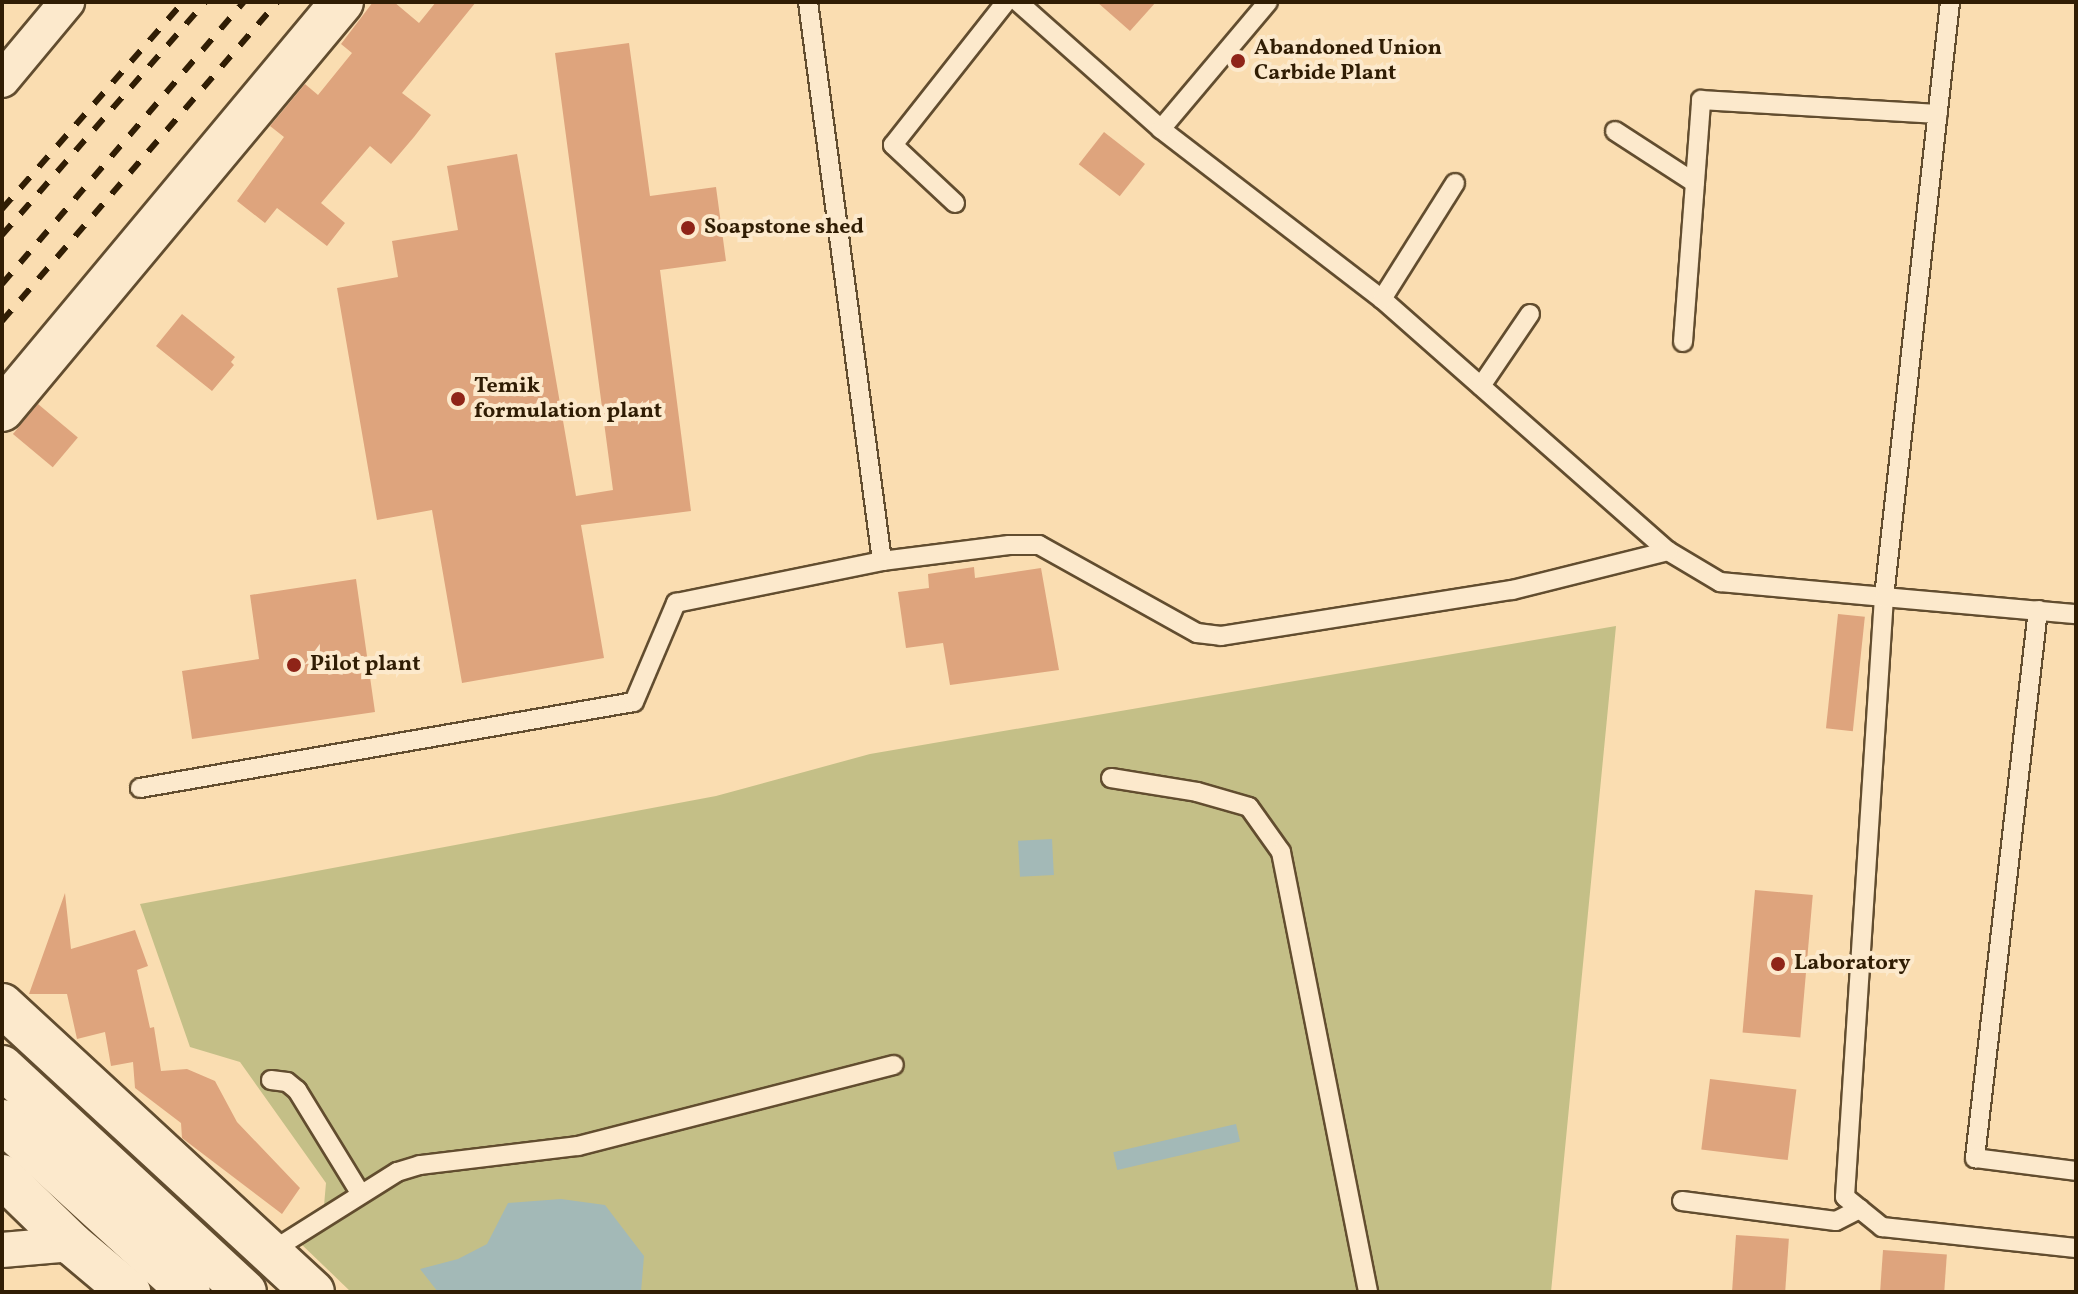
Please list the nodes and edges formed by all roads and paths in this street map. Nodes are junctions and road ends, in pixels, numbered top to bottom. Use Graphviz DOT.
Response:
graph roads {
  1 [pos="67,2"];
  2 [pos="342,2"];
  3 [pos="808,2"];
  4 [pos="1006,2"];
  5 [pos="1018,2"];
  6 [pos="1268,2"];
  7 [pos="1950,2"];
  8 [pos="2,80"];
  9 [pos="1938,114"];
  10 [pos="1161,129"];
  11 [pos="1615,131"];
  12 [pos="1455,183"];
  13 [pos="1695,183"];
  14 [pos="955,203"];
  15 [pos="1382,299"];
  16 [pos="1530,314"];
  17 [pos="1683,342"];
  18 [pos="1481,386"];
  19 [pos="2,410"];
  20 [pos="1668,551"];
  21 [pos="882,561"];
  22 [pos="1884,597"];
  23 [pos="2038,610"];
  24 [pos="2076,614"];
  25 [pos="1111,778"];
  26 [pos="140,788"];
  27 [pos="2,1005"];
  28 [pos="894,1065"];
  29 [pos="2,1067"];
  30 [pos="271,1080"];
  31 [pos="2,1121"];
  32 [pos="2076,1171"];
  33 [pos="2,1176"];
  34 [pos="360,1193"];
  35 [pos="1682,1201"];
  36 [pos="1860,1209"];
  37 [pos="72,1244"];
  38 [pos="2076,1248"];
  39 [pos="2,1250"];
  40 [pos="270,1252"];
  41 [pos="129,1292"];
  42 [pos="189,1292"];
  43 [pos="245,1292"];
  44 [pos="313,1292"];
  45 [pos="1368,1292"];
  1 -- 8 [label="street"];
  2 -- 19 [label="street"];
  3 -- 21 [label="lane"];
  4 -- 14 [label="lane"];
  5 -- 10 [label="lane"];
  6 -- 10 [label="lane"];
  7 -- 9 [label="lane"];
  9 -- 13 [label="lane"];
  9 -- 22 [label="lane"];
  10 -- 15 [label="lane"];
  11 -- 13 [label="lane"];
  12 -- 15 [label="lane"];
  13 -- 17 [label="lane"];
  15 -- 18 [label="lane"];
  16 -- 18 [label="lane"];
  18 -- 20 [label="lane"];
  20 -- 21 [label="lane"];
  20 -- 22 [label="lane"];
  21 -- 26 [label="lane"];
  22 -- 23 [label="lane"];
  22 -- 36 [label="lane"];
  23 -- 24 [label="lane"];
  23 -- 32 [label="lane"];
  25 -- 45 [label="lane"];
  27 -- 40 [label="street"];
  28 -- 34 [label="lane"];
  29 -- 43 [label="street"];
  30 -- 34 [label="lane"];
  31 -- 42 [label="street"];
  33 -- 37 [label="street"];
  34 -- 40 [label="lane"];
  35 -- 36 [label="lane"];
  36 -- 38 [label="lane"];
  37 -- 39 [label="street"];
  37 -- 41 [label="street"];
  40 -- 44 [label="street"];
}
